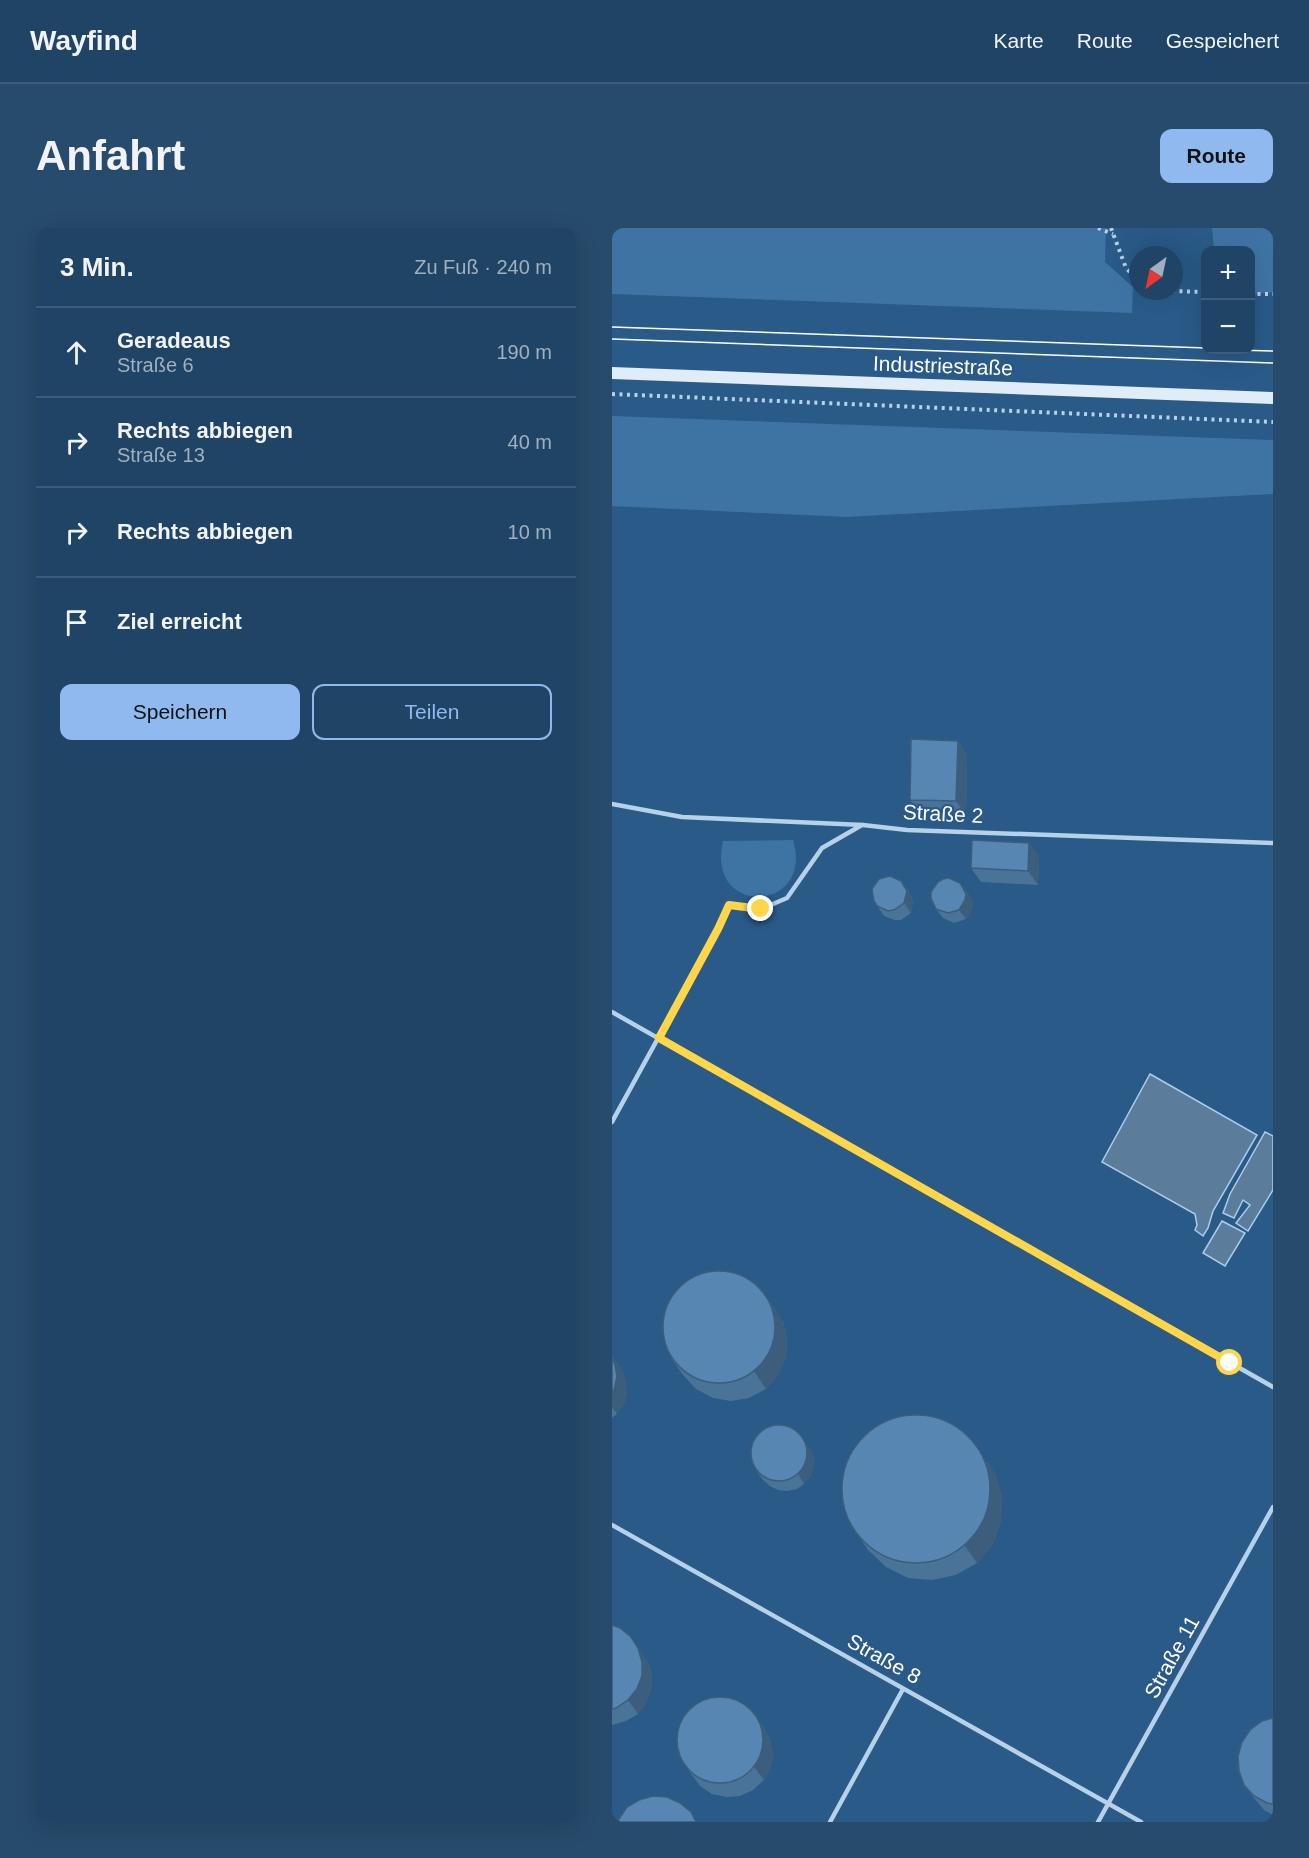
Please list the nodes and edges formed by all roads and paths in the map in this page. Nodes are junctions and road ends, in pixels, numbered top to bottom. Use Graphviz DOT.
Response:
graph roads {
  1 [pos="1098,228"];
  2 [pos="1111,228"];
  3 [pos="1113,234"];
  4 [pos="1129,271"];
  5 [pos="1183,291"];
  6 [pos="1201,292"];
  7 [pos="1255,294"];
  8 [pos="1273,294"];
  9 [pos="612,373"];
  10 [pos="612,394"];
  11 [pos="1273,398"];
  12 [pos="1273,422"];
  13 [pos="612,804"];
  14 [pos="863,825"];
  15 [pos="1273,843"];
  16 [pos="612,1012"];
  17 [pos="659,1038"];
  18 [pos="612,1122"];
  19 [pos="1273,1387"];
  20 [pos="1273,1507"];
  21 [pos="612,1525"];
  22 [pos="903,1689"];
  23 [pos="1108,1804"];
  24 [pos="830,1822"];
  25 [pos="1098,1822"];
  26 [pos="1141,1822"];
  1 -- 3 [label="path"];
  2 -- 3 [label="path"];
  3 -- 4 [label="path"];
  5 -- 6 [label="path"];
  7 -- 8 [label="path"];
  9 -- 11 [label="main road, Industriestraße"];
  10 -- 12 [label="path"];
  13 -- 14 [label="lane, Straße 2"];
  14 -- 15 [label="lane, Straße 2"];
  14 -- 17 [label="lane"];
  16 -- 17 [label="lane"];
  17 -- 18 [label="lane"];
  17 -- 19 [label="lane"];
  20 -- 23 [label="lane, Straße 11"];
  21 -- 22 [label="lane, Straße 8"];
  22 -- 23 [label="lane, Straße 8"];
  22 -- 24 [label="lane"];
  23 -- 25 [label="lane, Straße 11"];
  23 -- 26 [label="lane, Straße 8"];
}
